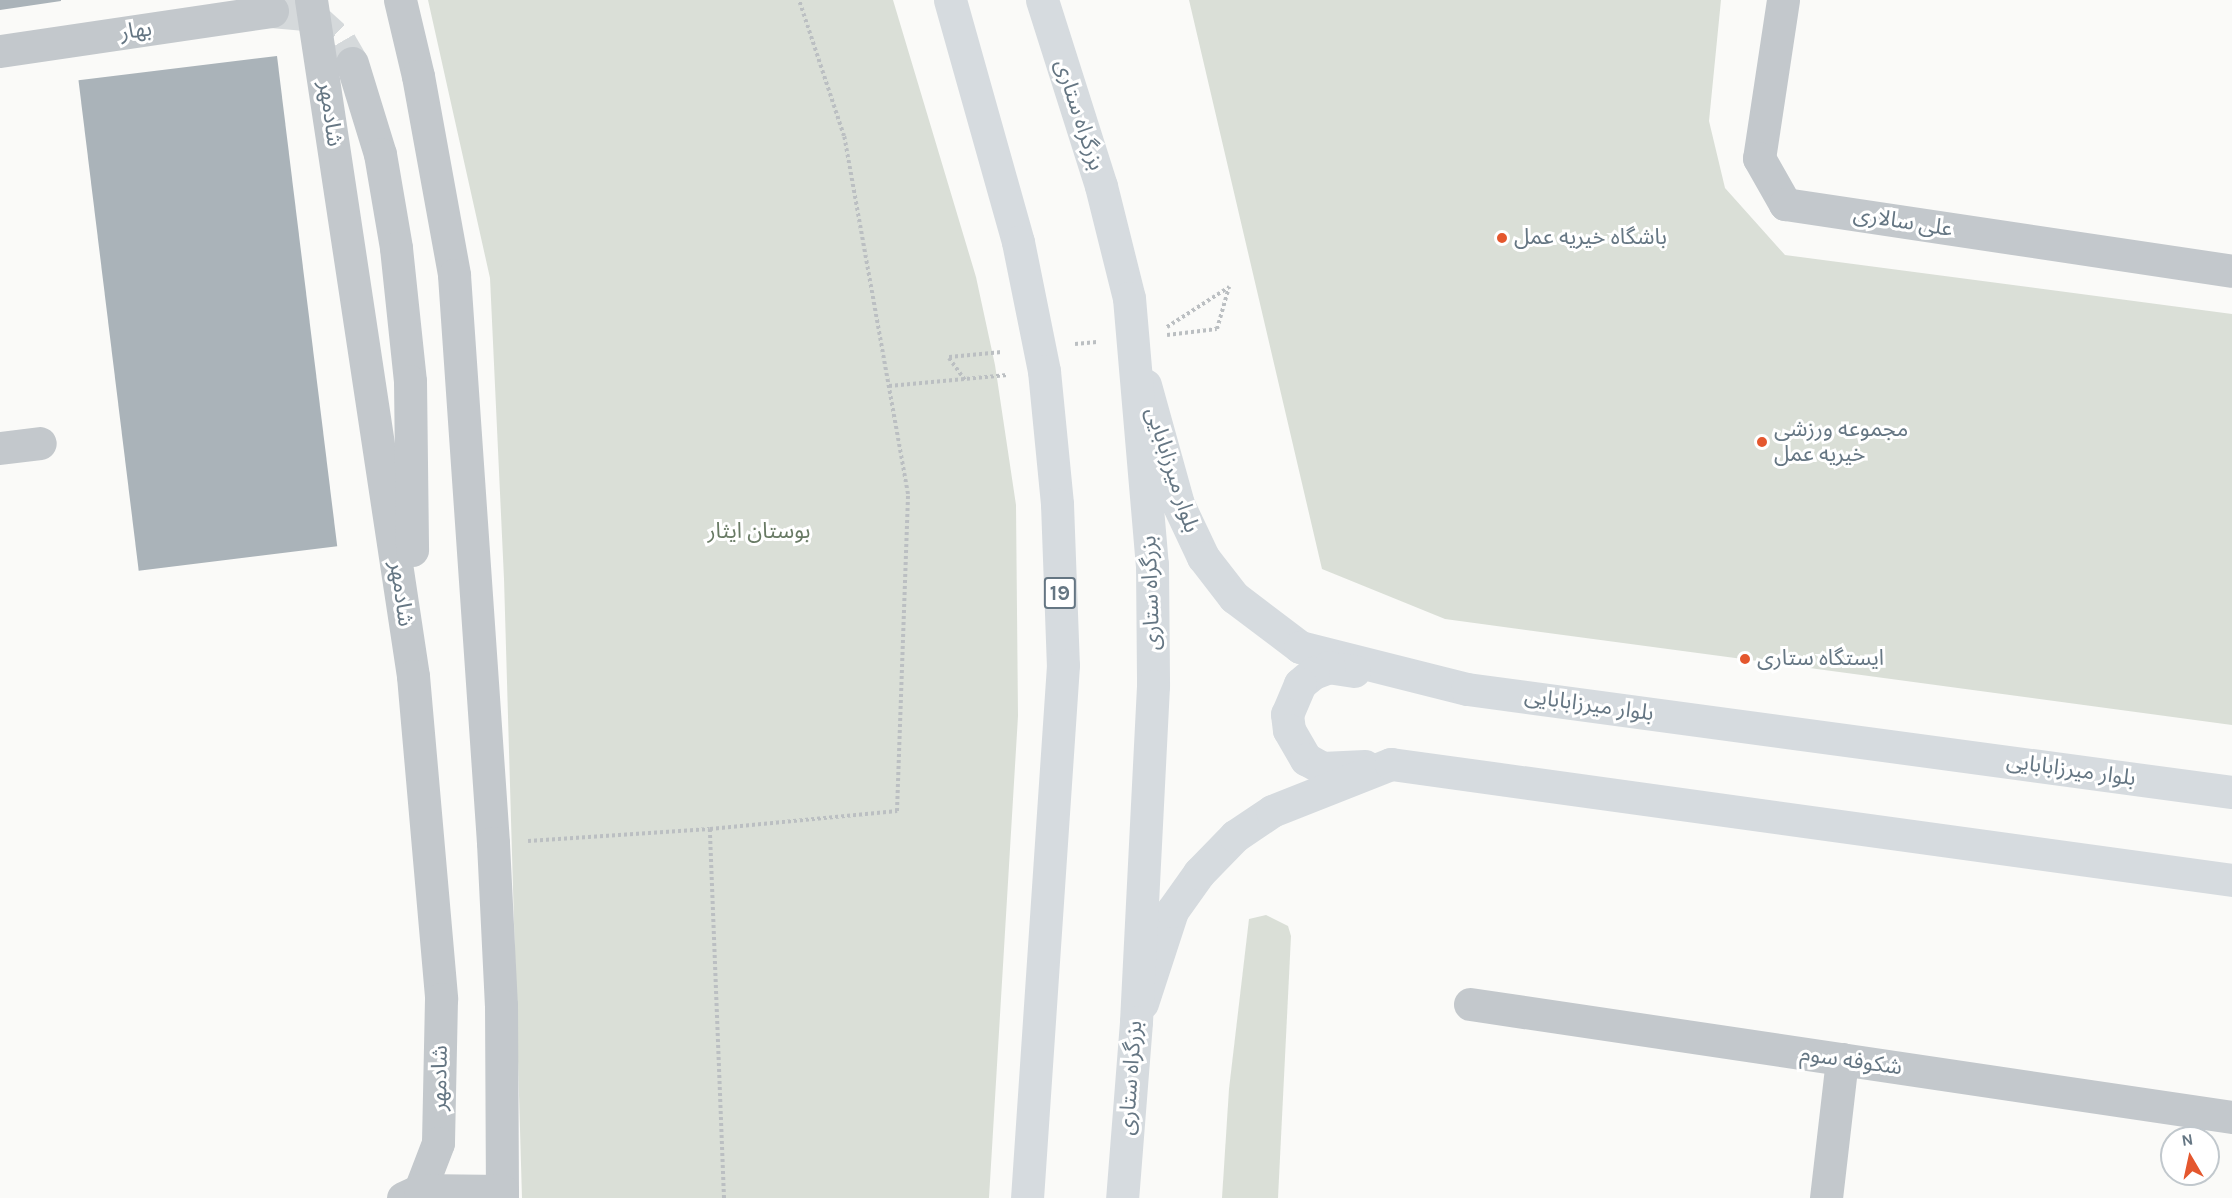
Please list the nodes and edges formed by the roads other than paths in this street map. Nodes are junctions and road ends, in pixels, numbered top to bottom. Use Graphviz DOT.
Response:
graph roads {
  1 [pos="310,0"];
  2 [pos="400,0"];
  3 [pos="950,0"];
  4 [pos="1042,0"];
  5 [pos="1783,0"];
  6 [pos="272,11"];
  7 [pos="0,51"];
  8 [pos="352,63"];
  9 [pos="2232,272"];
  10 [pos="1147,342"];
  11 [pos="40,443"];
  12 [pos="0,448"];
  13 [pos="413,676"];
  14 [pos="1467,689"];
  15 [pos="1391,764"];
  16 [pos="2232,792"];
  17 [pos="2232,880"];
  18 [pos="1470,1004"];
  19 [pos="1136,1022"];
  20 [pos="1842,1059"];
  21 [pos="2232,1117"];
  22 [pos="411,1194"];
  23 [pos="500,1196"];
  24 [pos="1027,1198"];
  25 [pos="1122,1198"];
  26 [pos="1826,1198"];
  1 -- 13 [label="street, شادمهر"];
  2 -- 23 [label="street"];
  3 -- 24 [label="main road, 19"];
  4 -- 10 [label="main road, بزرگراه ستاری"];
  5 -- 9 [label="street, علی سالاری"];
  6 -- 7 [label="street, بهار"];
  8 -- 13 [label="street"];
  10 -- 14 [label="main road, بلوار میرزابابایی"];
  10 -- 19 [label="main road, بزرگراه ستاری"];
  11 -- 12 [label="street"];
  13 -- 22 [label="street, شادمهر"];
  14 -- 15 [label="main road"];
  14 -- 16 [label="main road, بلوار میرزابابایی"];
  15 -- 17 [label="main road"];
  15 -- 19 [label="main road"];
  18 -- 20 [label="street, شکوفه سوم"];
  19 -- 25 [label="main road, بزرگراه ستاری"];
  20 -- 21 [label="street, شکوفه سوم"];
  20 -- 26 [label="street"];
  22 -- 23 [label="street"];
}
